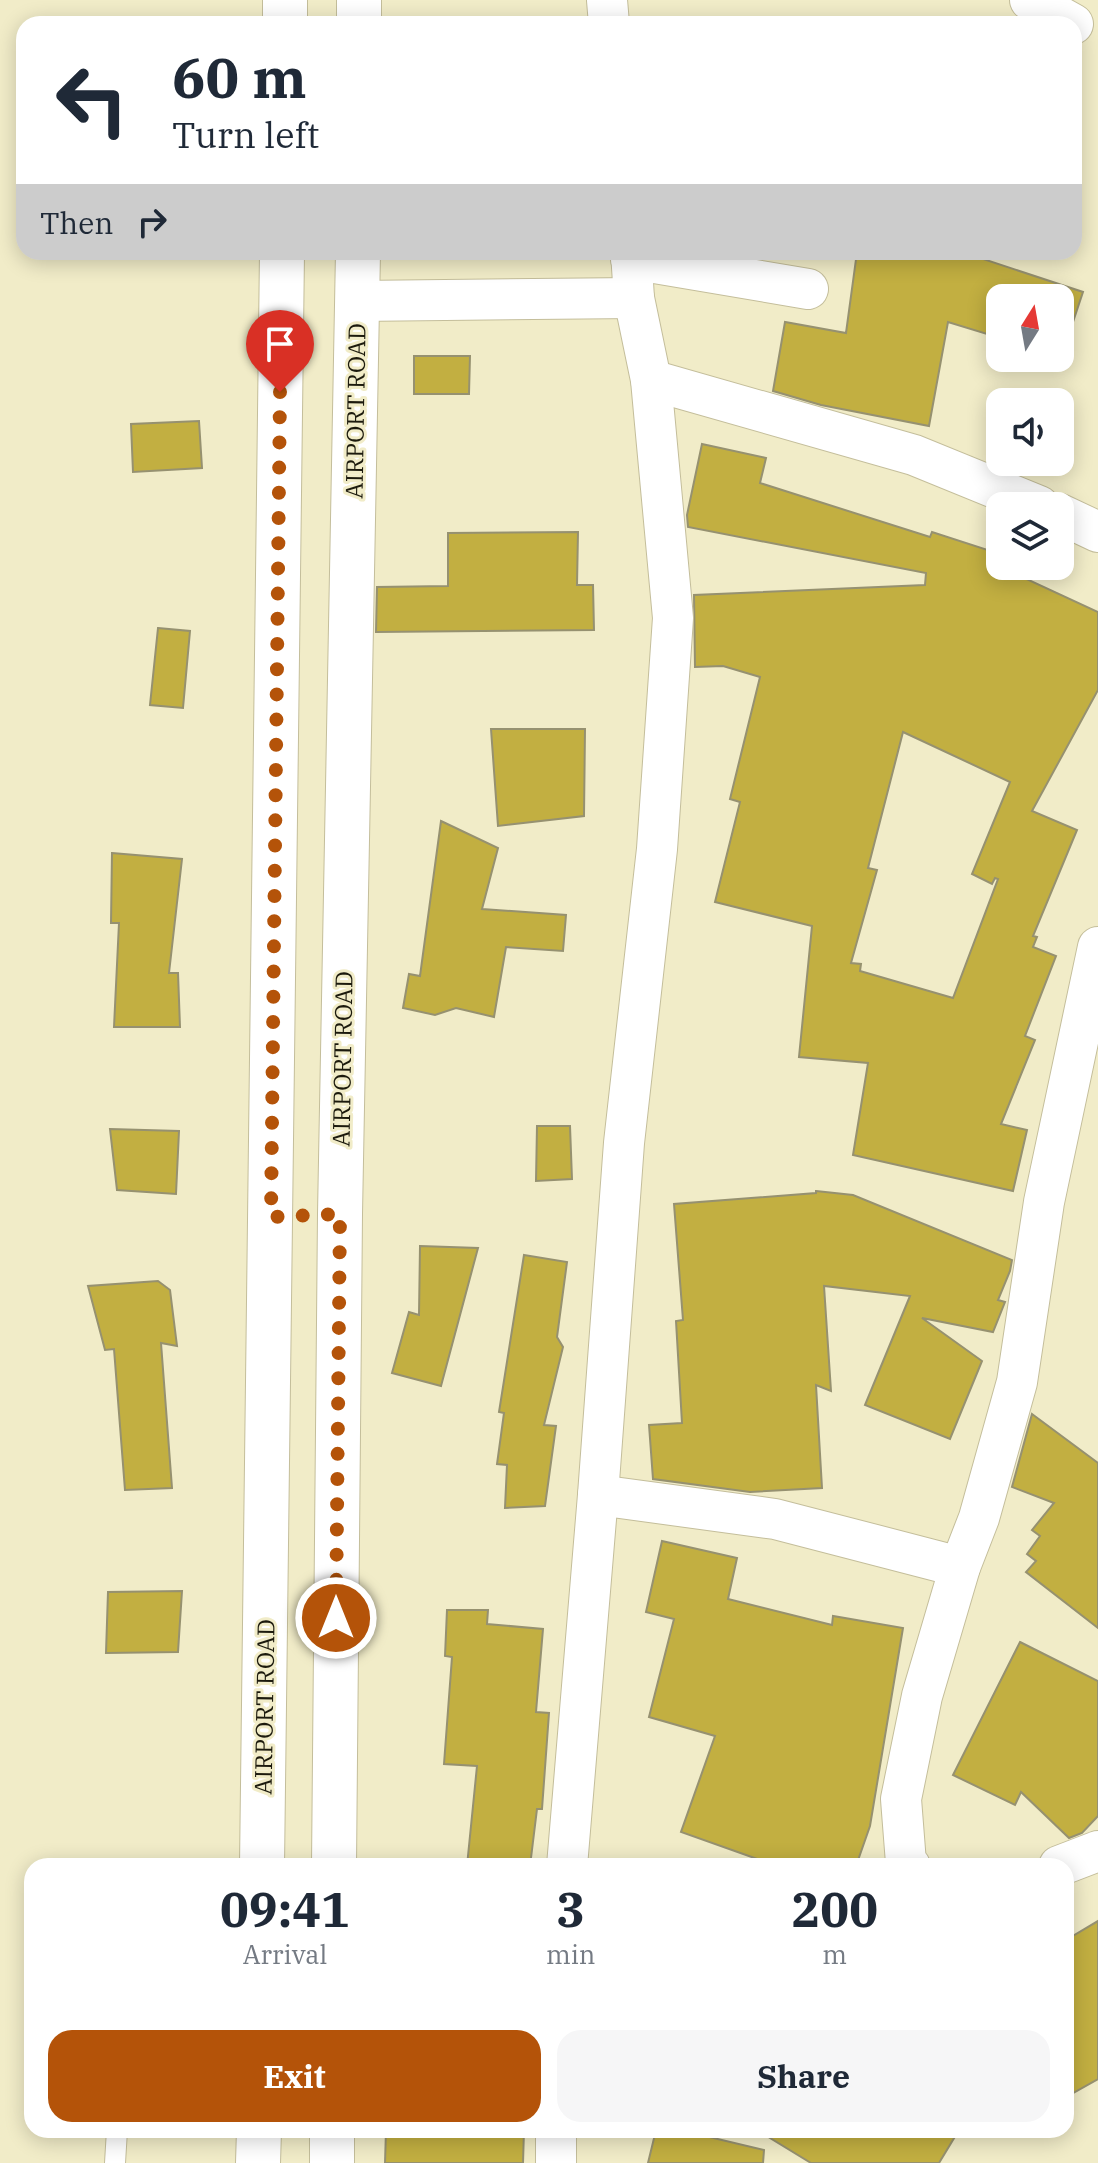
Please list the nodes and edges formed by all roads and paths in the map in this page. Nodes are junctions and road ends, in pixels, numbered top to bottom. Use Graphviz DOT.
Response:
graph roads {
  1 [pos="1030,0"];
  2 [pos="1059,16"];
  3 [pos="282,260"];
  4 [pos="358,260"];
  5 [pos="632,270"];
  6 [pos="808,289"];
  7 [pos="357,301"];
  8 [pos="651,380"];
  9 [pos="1005,492"];
  10 [pos="1074,521"];
  11 [pos="1098,532"];
  12 [pos="1098,947"];
  13 [pos="340,1214"];
  14 [pos="271,1217"];
  15 [pos="598,1495"];
  16 [pos="960,1567"];
  17 [pos="1098,1851"];
  18 [pos="262,1858"];
  19 [pos="334,1858"];
  20 [pos="568,1858"];
  21 [pos="906,1858"];
  22 [pos="1074,1860"];
  23 [pos="117,2138"];
  24 [pos="259,2138"];
  25 [pos="332,2138"];
  26 [pos="556,2138"];
  27 [pos="115,2163"];
  28 [pos="258,2163"];
  29 [pos="332,2163"];
  30 [pos="556,2163"];
  1 -- 2 [label="street"];
  3 -- 14 [label="main road, AIRPORT ROAD"];
  4 -- 7 [label="main road, AIRPORT ROAD"];
  5 -- 6 [label="street"];
  5 -- 7 [label="street"];
  5 -- 8 [label="street"];
  7 -- 13 [label="main road, AIRPORT ROAD"];
  8 -- 9 [label="street"];
  8 -- 15 [label="street"];
  10 -- 11 [label="street"];
  12 -- 16 [label="street"];
  13 -- 14 [label="main road"];
  13 -- 19 [label="main road, AIRPORT ROAD"];
  14 -- 18 [label="main road, AIRPORT ROAD"];
  15 -- 16 [label="street"];
  15 -- 20 [label="street"];
  16 -- 21 [label="street"];
  17 -- 22 [label="street"];
  23 -- 27 [label="lane"];
  24 -- 28 [label="main road"];
  25 -- 29 [label="main road"];
  26 -- 30 [label="street"];
}
